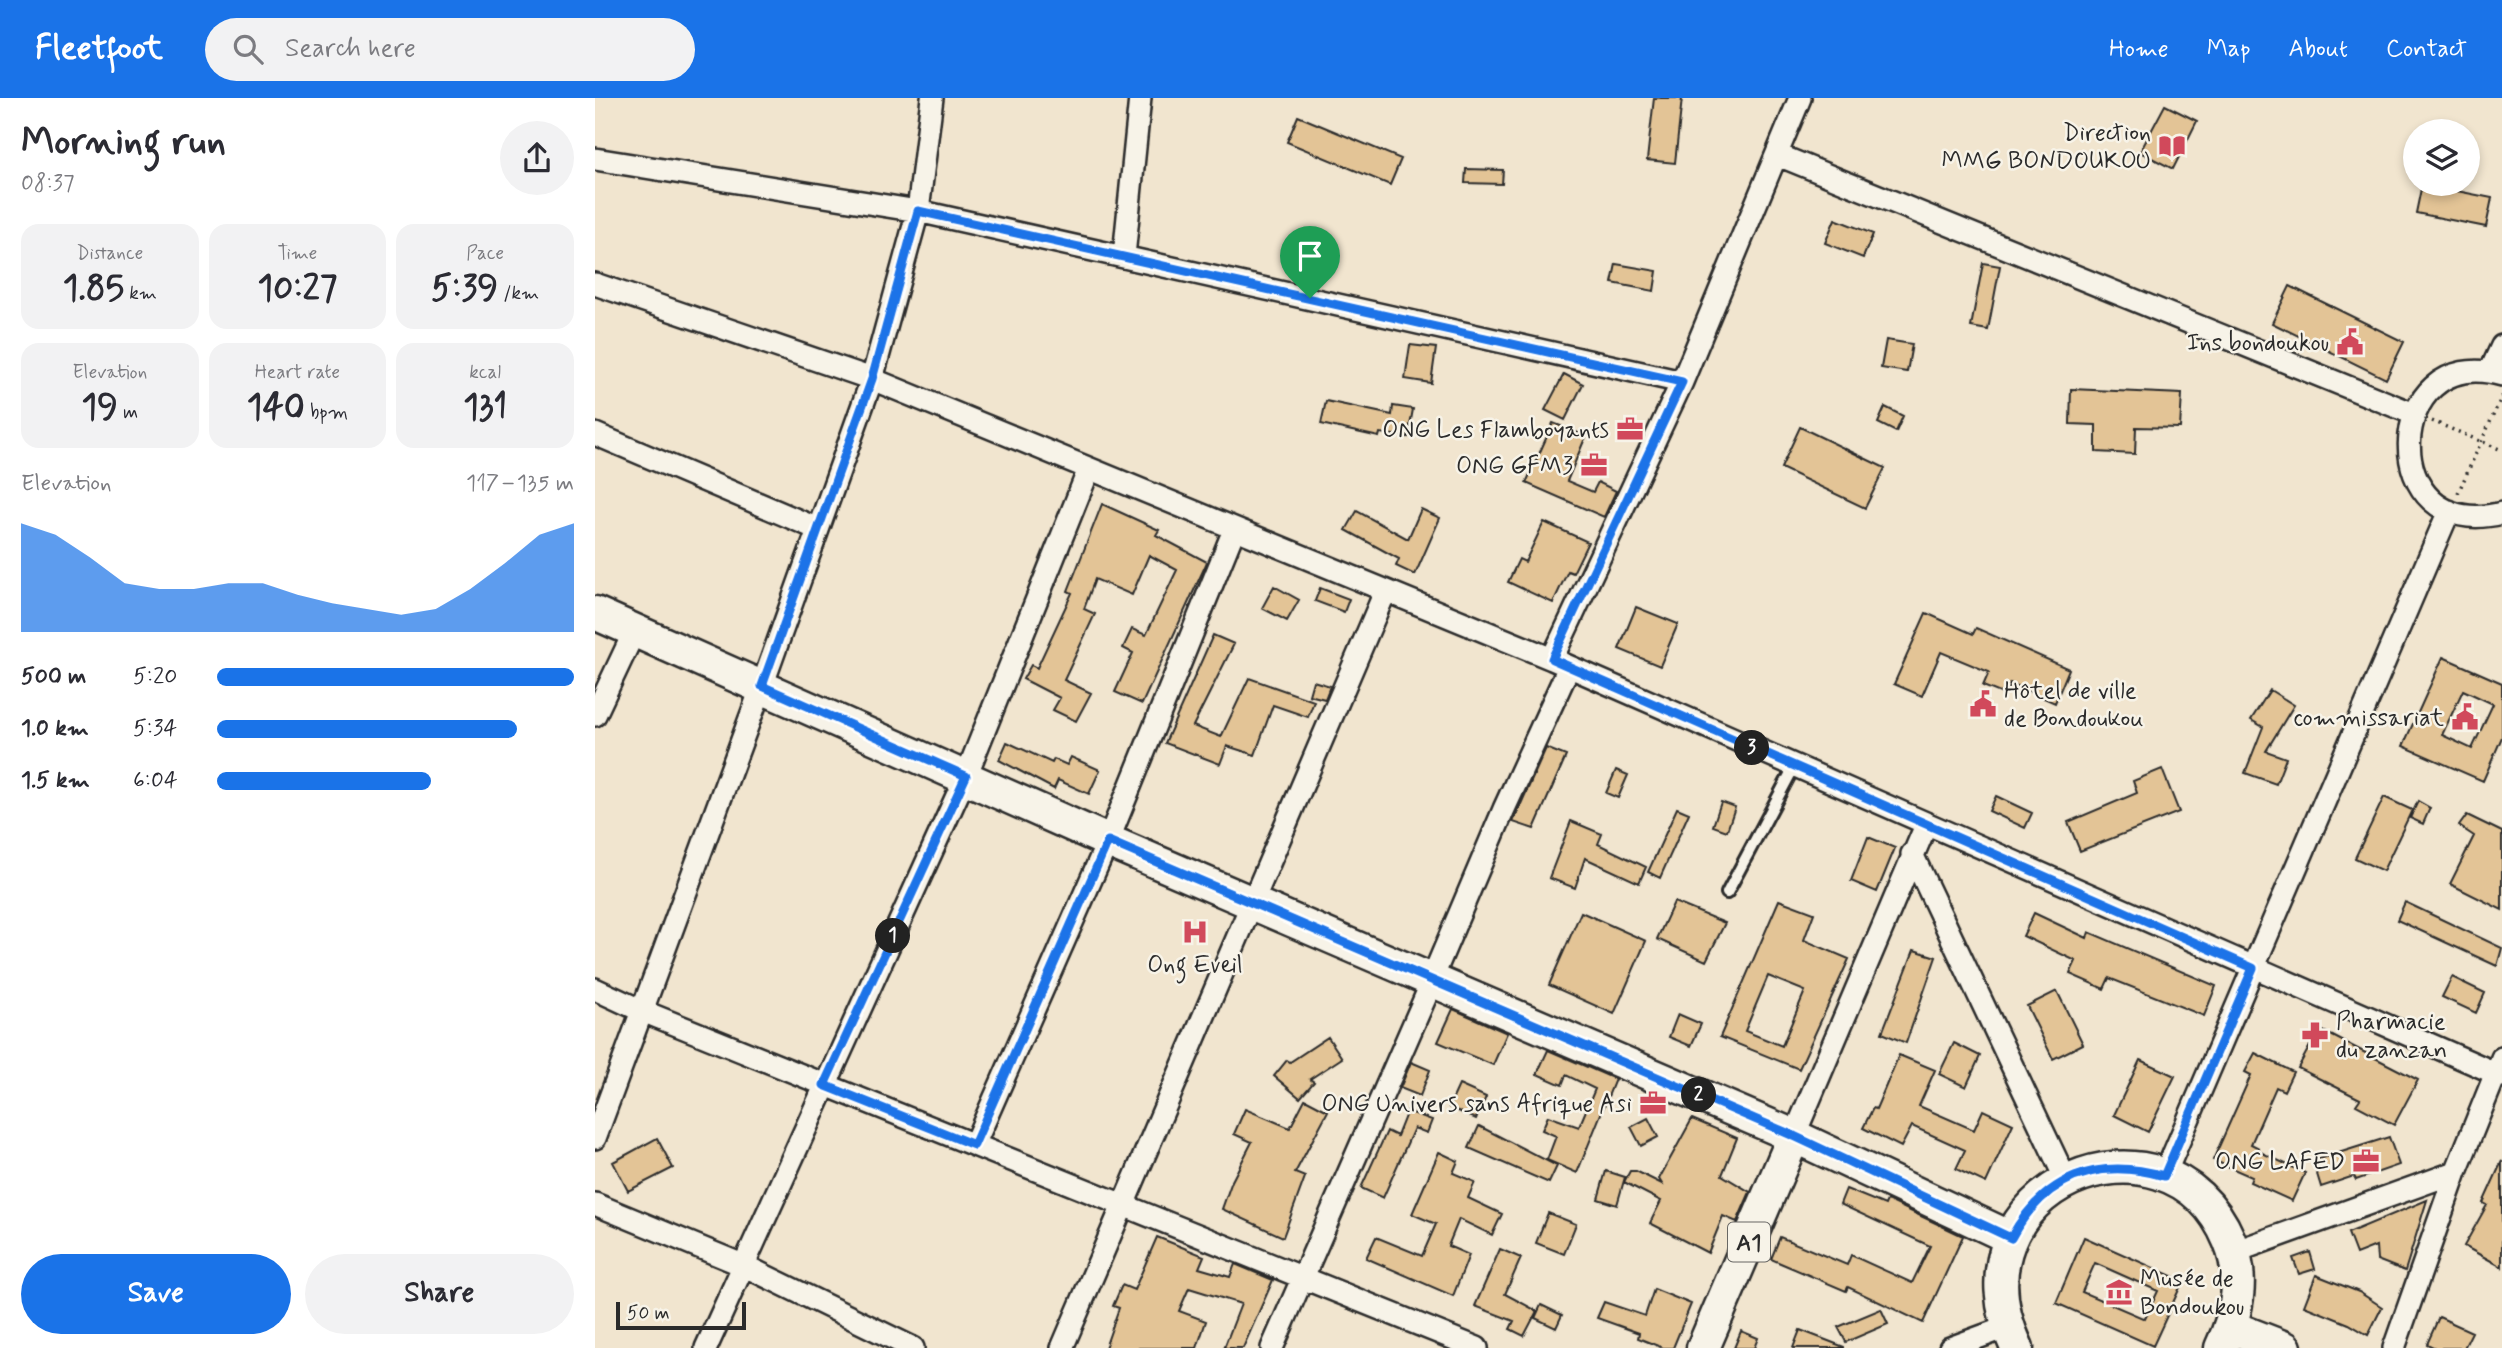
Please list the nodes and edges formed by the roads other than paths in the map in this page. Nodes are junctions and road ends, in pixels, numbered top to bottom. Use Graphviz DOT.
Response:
graph roads {
  1 [pos="932,98"];
  2 [pos="1140,98"];
  3 [pos="1800,98"];
  4 [pos="1778,155"];
  5 [pos="595,159"];
  6 [pos="918,211"];
  7 [pos="1124,256"];
  8 [pos="595,284"];
  9 [pos="2502,346"];
  10 [pos="2496,373"];
  11 [pos="872,379"];
  12 [pos="1682,382"];
  13 [pos="2414,414"];
  14 [pos="595,434"];
  15 [pos="1089,469"];
  16 [pos="2449,511"];
  17 [pos="2502,513"];
  18 [pos="818,528"];
  19 [pos="1234,530"];
  20 [pos="1385,592"];
  21 [pos="595,613"];
  22 [pos="635,630"];
  23 [pos="1561,663"];
  24 [pos="762,686"];
  25 [pos="595,715"];
  26 [pos="1794,767"];
  27 [pos="966,776"];
  28 [pos="1926,825"];
  29 [pos="1108,841"];
  30 [pos="1912,854"];
  31 [pos="1727,893"];
  32 [pos="1250,902"];
  33 [pos="2253,968"];
  34 [pos="1432,981"];
  35 [pos="595,989"];
  36 [pos="640,1010"];
  37 [pos="2500,1069"];
  38 [pos="824,1085"];
  39 [pos="1794,1136"];
  40 [pos="595,1138"];
  41 [pos="974,1145"];
  42 [pos="2456,1172"];
  43 [pos="2164,1176"];
  44 [pos="2066,1180"];
  45 [pos="595,1204"];
  46 [pos="1123,1204"];
  47 [pos="2011,1238"];
  48 [pos="2234,1252"];
  49 [pos="745,1266"];
  50 [pos="1302,1276"];
  51 [pos="2226,1337"];
  52 [pos="2012,1338"];
  53 [pos="706,1348"];
  54 [pos="913,1348"];
  55 [pos="1062,1348"];
  56 [pos="1272,1348"];
  57 [pos="1477,1348"];
  58 [pos="1703,1348"];
  59 [pos="1950,1348"];
  60 [pos="2285,1348"];
  61 [pos="2393,1348"];
  1 -- 6 [label="street"];
  2 -- 7 [label="street"];
  3 -- 4 [label="street"];
  4 -- 12 [label="street"];
  4 -- 13 [label="street"];
  5 -- 6 [label="street"];
  6 -- 7 [label="street"];
  6 -- 11 [label="street"];
  7 -- 12 [label="street"];
  8 -- 11 [label="street"];
  9 -- 10 [label="street"];
  10 -- 13 [label="street"];
  11 -- 15 [label="street"];
  11 -- 18 [label="street"];
  12 -- 23 [label="street"];
  13 -- 16 [label="street"];
  14 -- 18 [label="street"];
  15 -- 19 [label="street"];
  15 -- 27 [label="street"];
  16 -- 17 [label="street"];
  16 -- 33 [label="street"];
  18 -- 24 [label="street"];
  19 -- 20 [label="street"];
  19 -- 29 [label="street"];
  20 -- 23 [label="street"];
  20 -- 32 [label="street"];
  21 -- 22 [label="main road"];
  22 -- 24 [label="main road"];
  22 -- 25 [label="street"];
  23 -- 26 [label="street"];
  23 -- 34 [label="street"];
  24 -- 27 [label="main road"];
  24 -- 36 [label="street"];
  26 -- 28 [label="street"];
  26 -- 31 [label="lane"];
  27 -- 29 [label="main road"];
  27 -- 38 [label="street"];
  28 -- 30 [label="street"];
  28 -- 33 [label="street"];
  29 -- 32 [label="main road"];
  29 -- 41 [label="street"];
  30 -- 39 [label="street"];
  30 -- 44 [label="street"];
  32 -- 34 [label="main road"];
  32 -- 46 [label="street"];
  33 -- 37 [label="street"];
  33 -- 43 [label="street"];
  34 -- 39 [label="main road"];
  34 -- 50 [label="street"];
  35 -- 36 [label="street"];
  36 -- 38 [label="street"];
  36 -- 40 [label="street"];
  37 -- 42 [label="street"];
  38 -- 41 [label="street"];
  38 -- 49 [label="street"];
  39 -- 47 [label="main road"];
  39 -- 58 [label="main road, A1"];
  41 -- 46 [label="street"];
  42 -- 48 [label="street"];
  42 -- 61 [label="street"];
  43 -- 44 [label="main road"];
  43 -- 48 [label="main road"];
  44 -- 47 [label="main road"];
  45 -- 49 [label="street"];
  46 -- 50 [label="street"];
  46 -- 55 [label="street"];
  47 -- 52 [label="main road"];
  48 -- 51 [label="main road"];
  49 -- 53 [label="street"];
  49 -- 54 [label="street"];
  50 -- 56 [label="street"];
  50 -- 57 [label="street"];
  51 -- 60 [label="main road"];
  52 -- 59 [label="street"];
}
